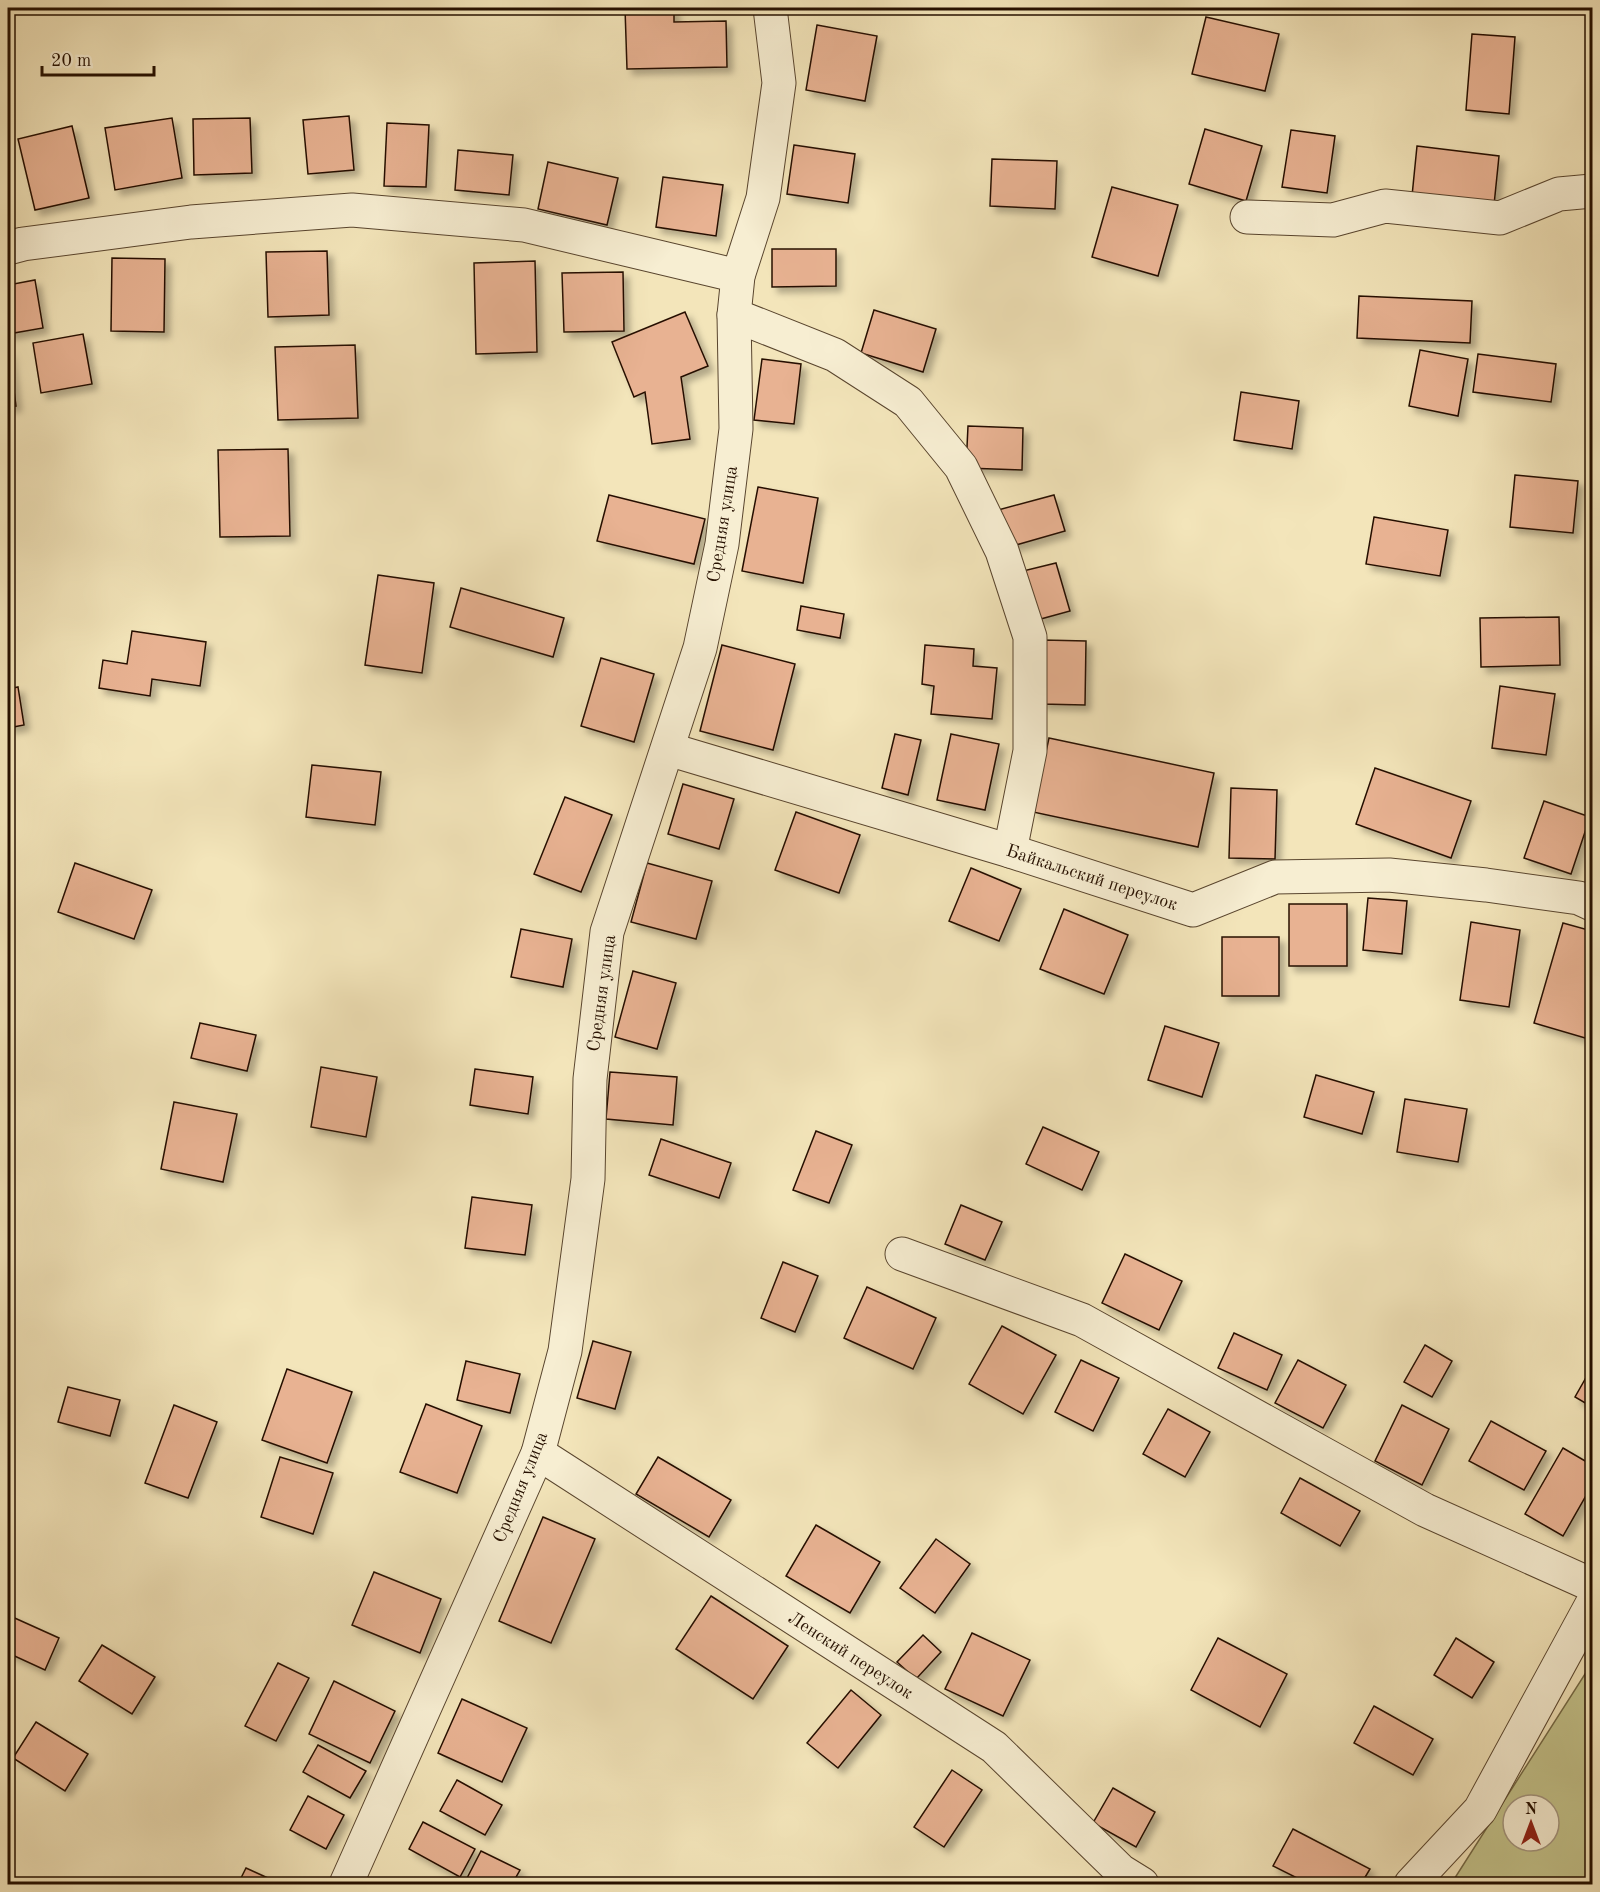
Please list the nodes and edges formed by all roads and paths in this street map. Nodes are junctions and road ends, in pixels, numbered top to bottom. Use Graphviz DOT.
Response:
graph roads {
  1 [pos="770,8"];
  2 [pos="1593,191"];
  3 [pos="1246,217"];
  4 [pos="8,248"];
  5 [pos="738,276"];
  6 [pos="734,315"];
  7 [pos="668,749"];
  8 [pos="1010,851"];
  9 [pos="1593,904"];
  10 [pos="902,1254"];
  11 [pos="538,1453"];
  12 [pos="1593,1585"];
  13 [pos="1593,1604"];
  14 [pos="346,1884"];
  15 [pos="1142,1884"];
  16 [pos="1411,1884"];
  1 -- 5 [label="street, Средняя улица"];
  2 -- 3 [label="street"];
  4 -- 5 [label="street"];
  5 -- 6 [label="street, Средняя улица"];
  6 -- 7 [label="street, Средняя улица"];
  6 -- 8 [label="street"];
  7 -- 8 [label="street, Байкальский переулок"];
  7 -- 11 [label="street, Средняя улица"];
  8 -- 9 [label="street, Байкальский переулок"];
  10 -- 12 [label="street"];
  11 -- 14 [label="street, Средняя улица"];
  11 -- 15 [label="street, Ленский переулок"];
  13 -- 16 [label="street"];
}
